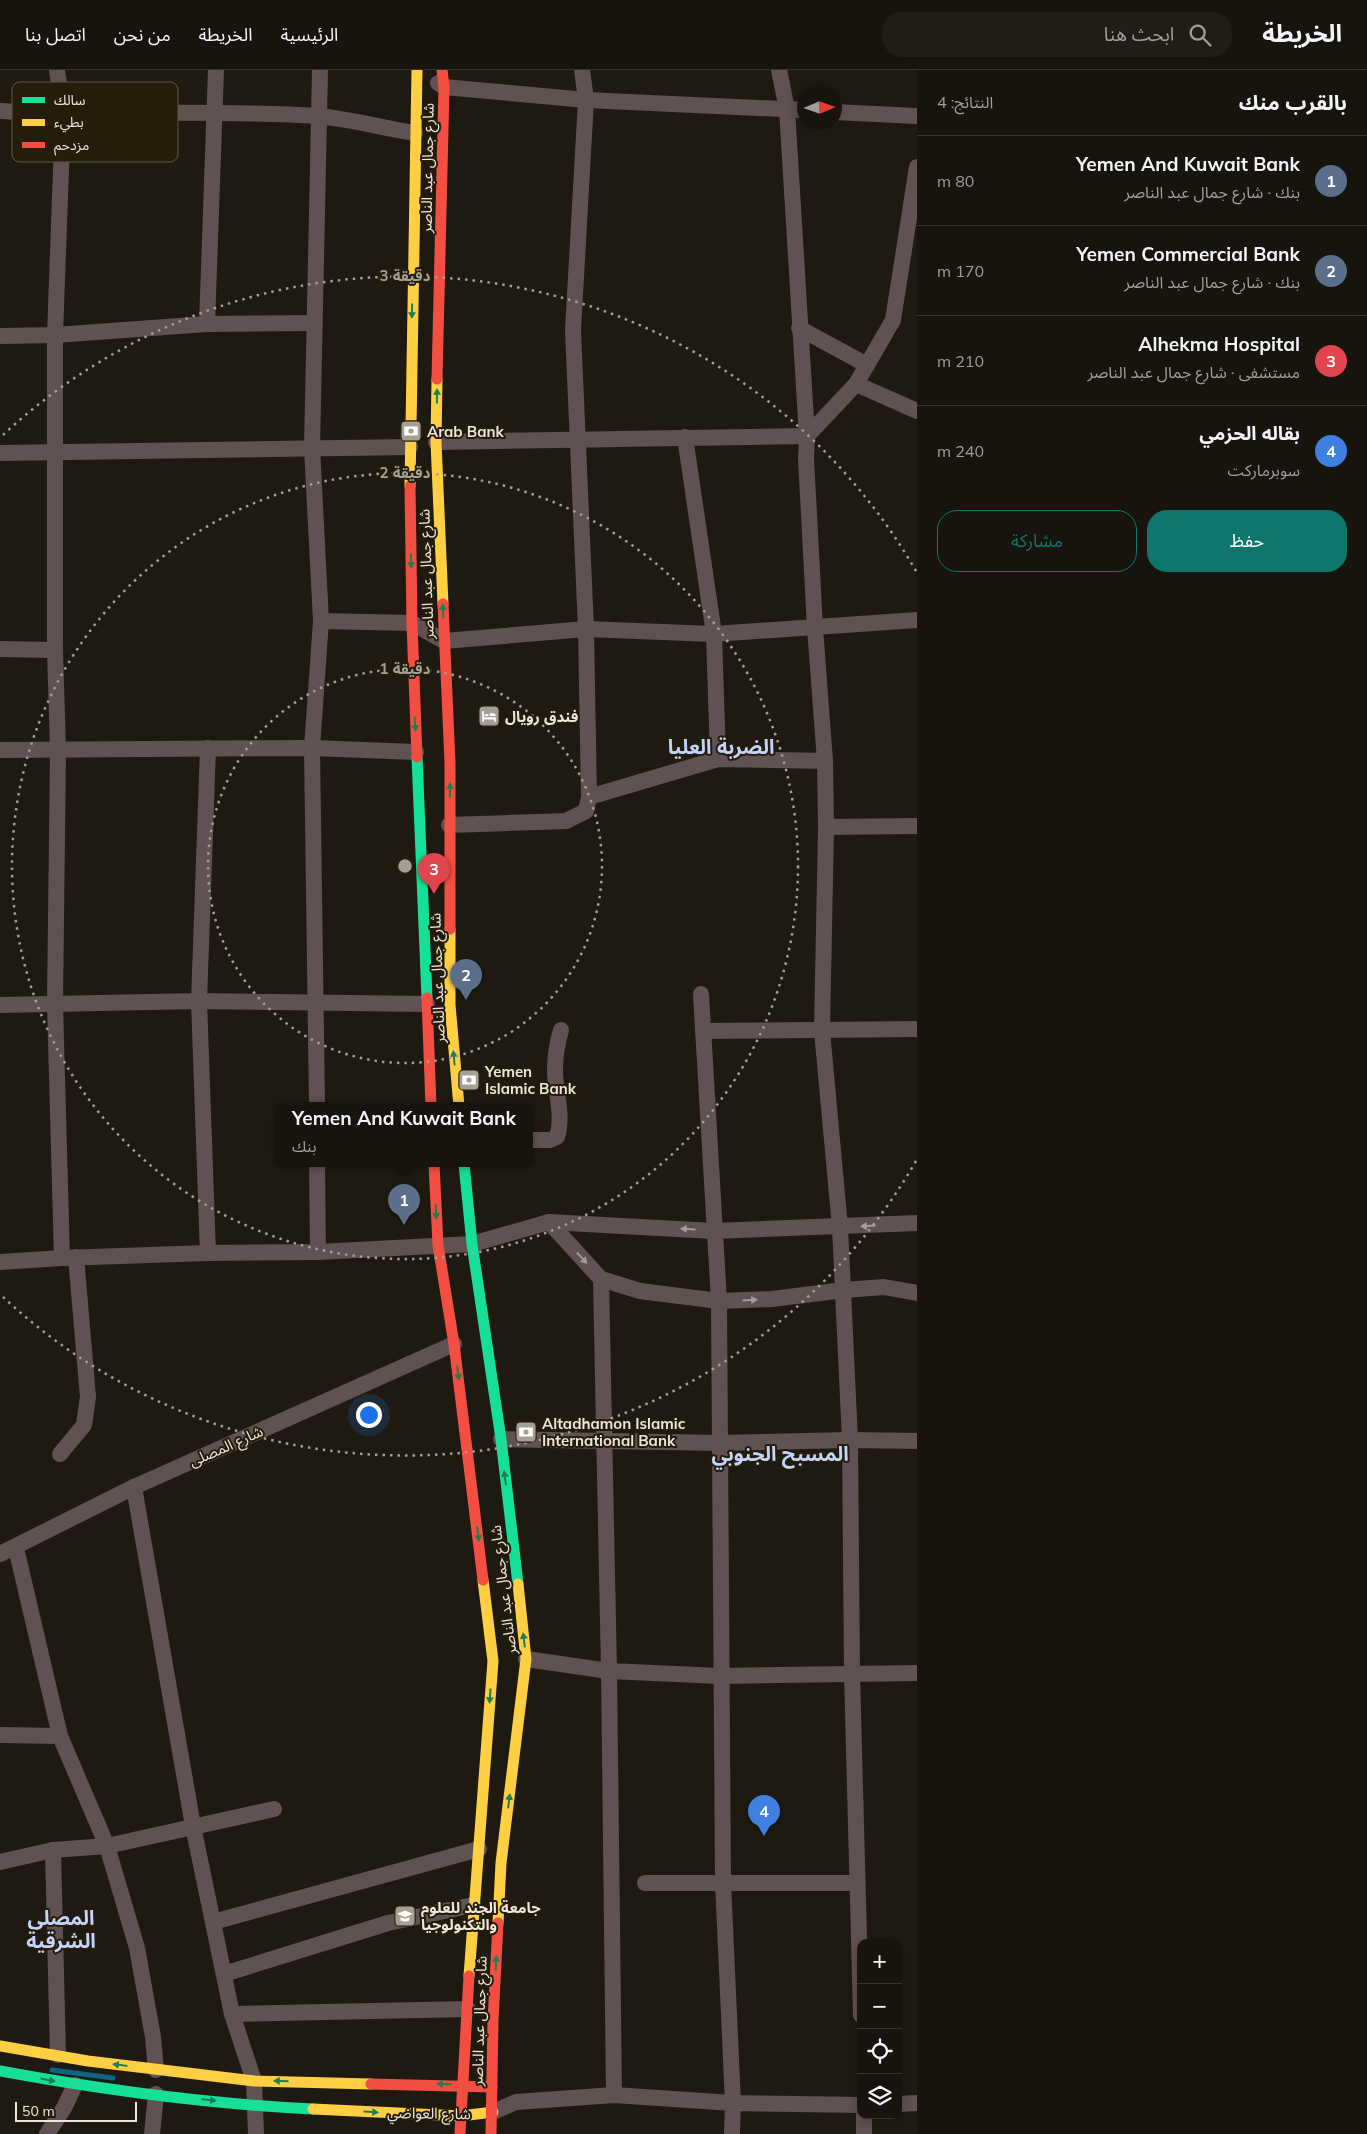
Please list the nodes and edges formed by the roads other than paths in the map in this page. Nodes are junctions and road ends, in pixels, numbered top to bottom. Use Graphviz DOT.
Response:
graph roads {
  1 [pos="216,70"];
  2 [pos="320,70"];
  3 [pos="418,70"];
  4 [pos="442,70"];
  5 [pos="582,70"];
  6 [pos="779,70"];
  7 [pos="444,87"];
  8 [pos="586,100"];
  9 [pos="787,109"];
  10 [pos="797,110"];
  11 [pos="178,112"];
  12 [pos="216,112"];
  13 [pos="842,112"];
  14 [pos="320,116"];
  15 [pos="917,116"];
  16 [pos="415,133"];
  17 [pos="61,162"];
  18 [pos="917,167"];
  19 [pos="207,324"];
  20 [pos="314,324"];
  21 [pos="799,328"];
  22 [pos="55,335"];
  23 [pos="0,336"];
  24 [pos="867,365"];
  25 [pos="856,384"];
  26 [pos="917,411"];
  27 [pos="807,436"];
  28 [pos="685,438"];
  29 [pos="576,439"];
  30 [pos="436,442"];
  31 [pos="410,447"];
  32 [pos="312,448"];
  33 [pos="0,453"];
  34 [pos="54,453"];
  35 [pos="917,620"];
  36 [pos="320,621"];
  37 [pos="412,623"];
  38 [pos="815,628"];
  39 [pos="586,629"];
  40 [pos="714,634"];
  41 [pos="444,641"];
  42 [pos="0,649"];
  43 [pos="55,650"];
  44 [pos="208,748"];
  45 [pos="312,748"];
  46 [pos="0,750"];
  47 [pos="58,750"];
  48 [pos="416,752"];
  49 [pos="718,759"];
  50 [pos="825,761"];
  51 [pos="589,797"];
  52 [pos="449,825"];
  53 [pos="826,826"];
  54 [pos="917,826"];
  55 [pos="701,994"];
  56 [pos="199,1001"];
  57 [pos="316,1003"];
  58 [pos="55,1004"];
  59 [pos="427,1004"];
  60 [pos="0,1005"];
  61 [pos="917,1029"];
  62 [pos="561,1030"];
  63 [pos="822,1030"];
  64 [pos="703,1031"];
  65 [pos="317,1102"];
  66 [pos="431,1102"];
  67 [pos="458,1102"];
  68 [pos="533,1140"];
  69 [pos="317,1167"];
  70 [pos="434,1167"];
  71 [pos="464,1167"];
  72 [pos="548,1222"];
  73 [pos="917,1223"];
  74 [pos="840,1227"];
  75 [pos="714,1230"];
  76 [pos="472,1244"];
  77 [pos="438,1246"];
  78 [pos="318,1252"];
  79 [pos="208,1253"];
  80 [pos="69,1257"];
  81 [pos="0,1262"];
  82 [pos="602,1279"];
  83 [pos="844,1290"];
  84 [pos="917,1293"];
  85 [pos="719,1301"];
  86 [pos="454,1344"];
  87 [pos="501,1440"];
  88 [pos="850,1440"];
  89 [pos="605,1441"];
  90 [pos="917,1441"];
  91 [pos="720,1443"];
  92 [pos="60,1454"];
  93 [pos="134,1487"];
  94 [pos="16,1548"];
  95 [pos="0,1554"];
  96 [pos="526,1660"];
  97 [pos="609,1671"];
  98 [pos="852,1673"];
  99 [pos="917,1673"];
  100 [pos="720,1676"];
  101 [pos="0,1735"];
  102 [pos="60,1736"];
  103 [pos="274,1809"];
  104 [pos="192,1826"];
  105 [pos="107,1846"];
  106 [pos="479,1848"];
  107 [pos="53,1850"];
  108 [pos="0,1862"];
  109 [pos="723,1882"];
  110 [pos="645,1883"];
  111 [pos="856,1883"];
  112 [pos="473,1905"];
  113 [pos="213,1922"];
  114 [pos="224,1974"];
  115 [pos="860,1984"];
  116 [pos="468,2009"];
  117 [pos="232,2014"];
  118 [pos="0,2046"];
  119 [pos="58,2055"];
  120 [pos="156,2070"];
  121 [pos="0,2071"];
  122 [pos="254,2080"];
  123 [pos="75,2085"];
  124 [pos="462,2085"];
  125 [pos="492,2087"];
  126 [pos="156,2094"];
  127 [pos="614,2095"];
  128 [pos="516,2102"];
  129 [pos="732,2103"];
  130 [pos="917,2103"];
  131 [pos="902,2104"];
  132 [pos="857,2105"];
  133 [pos="255,2106"];
  134 [pos="493,2112"];
  135 [pos="461,2116"];
  136 [pos="864,2119"];
  137 [pos="47,2134"];
  138 [pos="152,2134"];
  139 [pos="256,2134"];
  140 [pos="460,2134"];
  141 [pos="491,2134"];
  142 [pos="732,2134"];
  143 [pos="864,2134"];
  1 -- 12 [label="street"];
  2 -- 14 [label="street"];
  3 -- 7 [label="street"];
  3 -- 16 [label="main road, شارع جمال عبد الناصر"];
  4 -- 7 [label="main road, شارع جمال عبد الناصر"];
  5 -- 8 [label="street"];
  6 -- 9 [label="street"];
  7 -- 8 [label="street"];
  30 -- 7 [label="main road, شارع جمال عبد الناصر, one-way"];
  8 -- 9 [label="street"];
  8 -- 29 [label="street"];
  9 -- 10 [label="street"];
  9 -- 21 [label="street"];
  11 -- 12 [label="street"];
  12 -- 14 [label="street"];
  12 -- 19 [label="street"];
  13 -- 15 [label="street"];
  14 -- 16 [label="street"];
  14 -- 20 [label="street"];
  16 -- 31 [label="main road, شارع جمال عبد الناصر, one-way"];
  17 -- 22 [label="street"];
  18 -- 24 [label="street"];
  19 -- 20 [label="street"];
  19 -- 22 [label="street"];
  20 -- 32 [label="street"];
  21 -- 24 [label="street"];
  21 -- 27 [label="street"];
  22 -- 23 [label="street"];
  22 -- 34 [label="street"];
  24 -- 25 [label="street"];
  25 -- 26 [label="street"];
  25 -- 27 [label="street"];
  27 -- 28 [label="street"];
  27 -- 38 [label="street"];
  28 -- 29 [label="street"];
  28 -- 40 [label="street"];
  29 -- 30 [label="street"];
  29 -- 39 [label="street"];
  41 -- 30 [label="main road, شارع جمال عبد الناصر, one-way"];
  31 -- 32 [label="street"];
  31 -- 37 [label="main road, شارع جمال عبد الناصر, one-way"];
  32 -- 34 [label="street"];
  32 -- 36 [label="street"];
  33 -- 34 [label="street"];
  34 -- 43 [label="street"];
  35 -- 38 [label="street"];
  36 -- 37 [label="street"];
  36 -- 45 [label="street"];
  37 -- 41 [label="street"];
  37 -- 48 [label="main road, شارع جمال عبد الناصر, one-way"];
  38 -- 40 [label="street"];
  38 -- 50 [label="street"];
  39 -- 40 [label="street"];
  39 -- 41 [label="street"];
  39 -- 51 [label="street"];
  40 -- 49 [label="street"];
  52 -- 41 [label="main road, شارع جمال عبد الناصر, one-way"];
  42 -- 43 [label="street"];
  43 -- 47 [label="street"];
  44 -- 45 [label="street"];
  44 -- 47 [label="street"];
  44 -- 56 [label="street"];
  45 -- 48 [label="street"];
  45 -- 57 [label="street"];
  46 -- 47 [label="street"];
  47 -- 58 [label="street"];
  48 -- 59 [label="main road, شارع جمال عبد الناصر"];
  49 -- 50 [label="street"];
  49 -- 51 [label="street"];
  50 -- 53 [label="street"];
  51 -- 52 [label="street"];
  67 -- 52 [label="main road, شارع جمال عبد الناصر, one-way"];
  53 -- 54 [label="street"];
  53 -- 63 [label="street"];
  55 -- 64 [label="street"];
  56 -- 57 [label="street"];
  56 -- 58 [label="street"];
  56 -- 79 [label="street"];
  57 -- 59 [label="street"];
  57 -- 65 [label="street"];
  58 -- 60 [label="street"];
  58 -- 80 [label="street"];
  59 -- 66 [label="main road, شارع جمال عبد الناصر"];
  61 -- 63 [label="street"];
  62 -- 68 [label="street"];
  63 -- 64 [label="street"];
  63 -- 74 [label="street"];
  64 -- 75 [label="street"];
  69 -- 78 [label="street"];
  70 -- 77 [label="main road, شارع جمال عبد الناصر, one-way"];
  71 -- 76 [label="main road, شارع جمال عبد الناصر"];
  75 -- 72 [label="street, one-way"];
  72 -- 76 [label="street"];
  72 -- 82 [label="street, one-way"];
  73 -- 74 [label="street, one-way"];
  74 -- 75 [label="street"];
  74 -- 83 [label="street"];
  75 -- 85 [label="street"];
  76 -- 77 [label="street"];
  76 -- 87 [label="main road, شارع جمال عبد الناصر"];
  77 -- 78 [label="street"];
  77 -- 86 [label="main road, شارع جمال عبد الناصر"];
  78 -- 79 [label="street"];
  79 -- 80 [label="street"];
  80 -- 81 [label="street"];
  80 -- 92 [label="street"];
  82 -- 85 [label="street"];
  82 -- 89 [label="street"];
  83 -- 84 [label="street"];
  85 -- 83 [label="street, one-way"];
  83 -- 88 [label="street"];
  85 -- 91 [label="street"];
  86 -- 93 [label="street, شارع المصلى"];
  86 -- 106 [label="main road, شارع جمال عبد الناصر, one-way"];
  87 -- 89 [label="street"];
  96 -- 87 [label="main road, شارع جمال عبد الناصر, one-way"];
  88 -- 90 [label="street"];
  88 -- 91 [label="street"];
  88 -- 98 [label="street"];
  89 -- 91 [label="street"];
  89 -- 97 [label="street"];
  91 -- 100 [label="street"];
  93 -- 94 [label="street, شارع المصلى"];
  93 -- 104 [label="street"];
  94 -- 95 [label="street, شارع المصلى"];
  94 -- 102 [label="street"];
  96 -- 97 [label="street"];
  125 -- 96 [label="main road, شارع جمال عبد الناصر, one-way"];
  97 -- 100 [label="street"];
  97 -- 127 [label="street"];
  98 -- 99 [label="street"];
  98 -- 100 [label="street"];
  98 -- 111 [label="street"];
  100 -- 109 [label="street"];
  101 -- 102 [label="street"];
  102 -- 105 [label="street"];
  103 -- 104 [label="street"];
  104 -- 105 [label="street"];
  104 -- 113 [label="street"];
  105 -- 107 [label="street"];
  105 -- 120 [label="street"];
  106 -- 112 [label="main road, شارع جمال عبد الناصر"];
  106 -- 113 [label="street"];
  107 -- 108 [label="street"];
  107 -- 119 [label="street"];
  109 -- 110 [label="street"];
  109 -- 111 [label="street"];
  109 -- 129 [label="street"];
  111 -- 115 [label="street"];
  112 -- 114 [label="street"];
  112 -- 116 [label="main road, شارع جمال عبد الناصر"];
  113 -- 114 [label="street"];
  114 -- 117 [label="street"];
  116 -- 117 [label="street"];
  116 -- 124 [label="main road, شارع جمال عبد الناصر"];
  117 -- 122 [label="street"];
  118 -- 119 [label="main road, شارع العواضي"];
  120 -- 119 [label="main road, شارع العواضي, one-way"];
  120 -- 122 [label="main road, شارع العواضي"];
  121 -- 123 [label="main road, شارع العواضي, one-way"];
  124 -- 122 [label="main road, شارع العواضي, one-way"];
  122 -- 133 [label="street"];
  123 -- 126 [label="main road, شارع العواضي"];
  123 -- 137 [label="street"];
  124 -- 125 [label="main road, شارع العواضي"];
  124 -- 135 [label="main road, شارع جمال عبد الناصر"];
  125 -- 128 [label="street, شارع العواضي"];
  125 -- 134 [label="main road, شارع جمال عبد الناصر"];
  126 -- 133 [label="main road, شارع العواضي, one-way"];
  126 -- 138 [label="street"];
  127 -- 128 [label="street"];
  127 -- 129 [label="street"];
  128 -- 134 [label="street, شارع العواضي"];
  129 -- 132 [label="street"];
  129 -- 142 [label="street"];
  130 -- 131 [label="street"];
  133 -- 135 [label="main road, شارع العواضي, one-way"];
  133 -- 139 [label="street"];
  134 -- 135 [label="main road, شارع العواضي"];
  134 -- 141 [label="main road, شارع جمال عبد الناصر"];
  135 -- 140 [label="main road, شارع جمال عبد الناصر"];
  136 -- 143 [label="street"];
}
